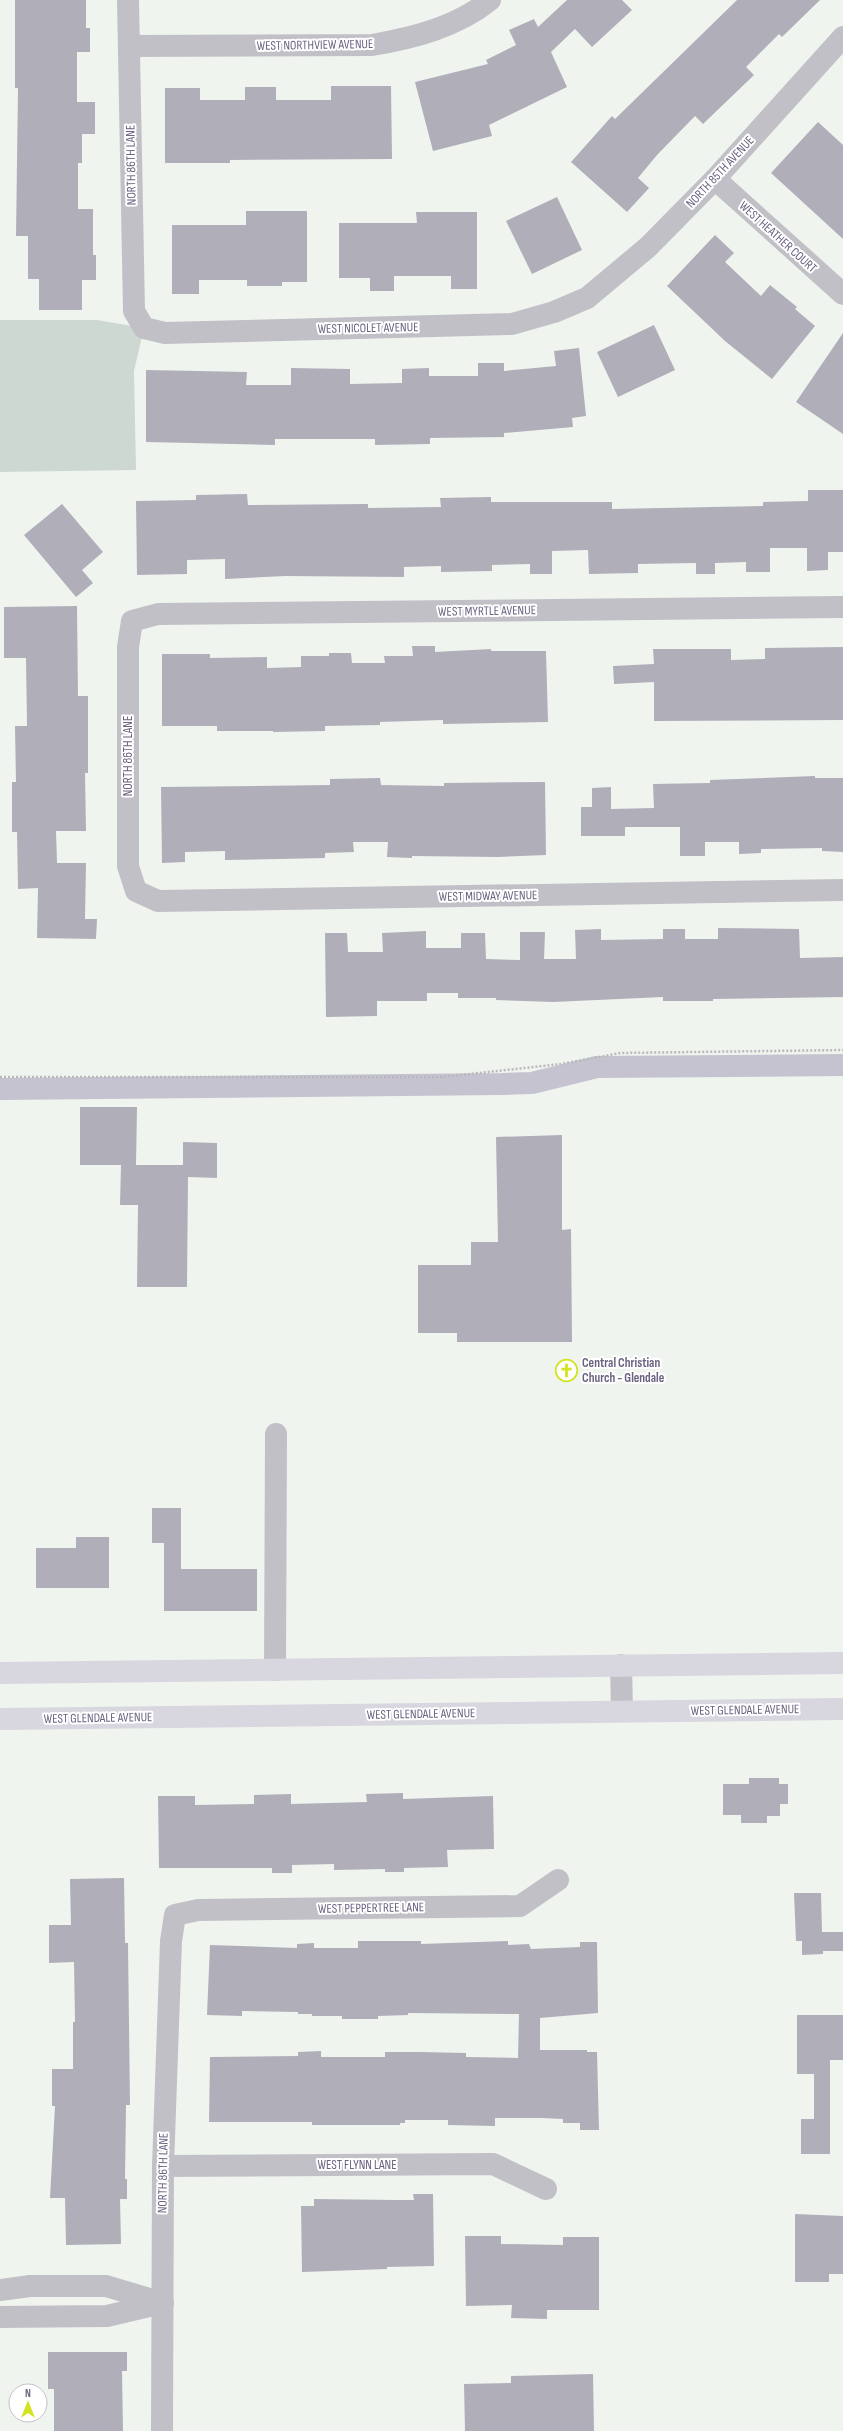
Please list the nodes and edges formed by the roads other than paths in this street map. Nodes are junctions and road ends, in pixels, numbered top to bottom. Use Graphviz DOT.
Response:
graph roads {
  1 [pos="128,0"];
  2 [pos="490,0"];
  3 [pos="843,37"];
  4 [pos="129,46"];
  5 [pos="715,179"];
  6 [pos="843,294"];
  7 [pos="587,298"];
  8 [pos="144,328"];
  9 [pos="843,607"];
  10 [pos="132,621"];
  11 [pos="843,890"];
  12 [pos="136,891"];
  13 [pos="276,1434"];
  14 [pos="843,1663"];
  15 [pos="621,1665"];
  16 [pos="275,1670"];
  17 [pos="0,1673"];
  18 [pos="843,1709"];
  19 [pos="622,1711"];
  20 [pos="0,1719"];
  21 [pos="558,1880"];
  22 [pos="176,1915"];
  23 [pos="163,2166"];
  24 [pos="546,2189"];
  25 [pos="83,2286"];
  26 [pos="0,2290"];
  27 [pos="163,2303"];
  28 [pos="83,2316"];
  29 [pos="0,2317"];
  30 [pos="162,2431"];
  1 -- 4 [label="street, NORTH 86TH LANE"];
  2 -- 4 [label="street, WEST NORTHVIEW AVENUE"];
  3 -- 5 [label="street, NORTH 85TH AVENUE"];
  4 -- 8 [label="street, NORTH 86TH LANE"];
  5 -- 6 [label="street, WEST HEATHER COURT"];
  5 -- 7 [label="street, NORTH 85TH AVENUE"];
  7 -- 8 [label="street, WEST NICOLET AVENUE"];
  9 -- 10 [label="street, WEST MYRTLE AVENUE"];
  10 -- 12 [label="street, NORTH 86TH LANE"];
  11 -- 12 [label="street, WEST MIDWAY AVENUE"];
  13 -- 16 [label="street"];
  14 -- 15 [label="main road"];
  15 -- 16 [label="main road"];
  15 -- 19 [label="street"];
  16 -- 17 [label="main road"];
  18 -- 19 [label="main road, WEST GLENDALE AVENUE"];
  19 -- 20 [label="main road, WEST GLENDALE AVENUE"];
  21 -- 22 [label="street, WEST PEPPERTREE LANE"];
  22 -- 23 [label="street, NORTH 86TH LANE"];
  23 -- 24 [label="street, WEST FLYNN LANE"];
  23 -- 27 [label="street, NORTH 86TH LANE"];
  25 -- 26 [label="street"];
  25 -- 27 [label="street"];
  25 -- 28 [label="street"];
  27 -- 28 [label="street"];
  27 -- 30 [label="street, NORTH 86TH LANE"];
  28 -- 29 [label="street"];
}
